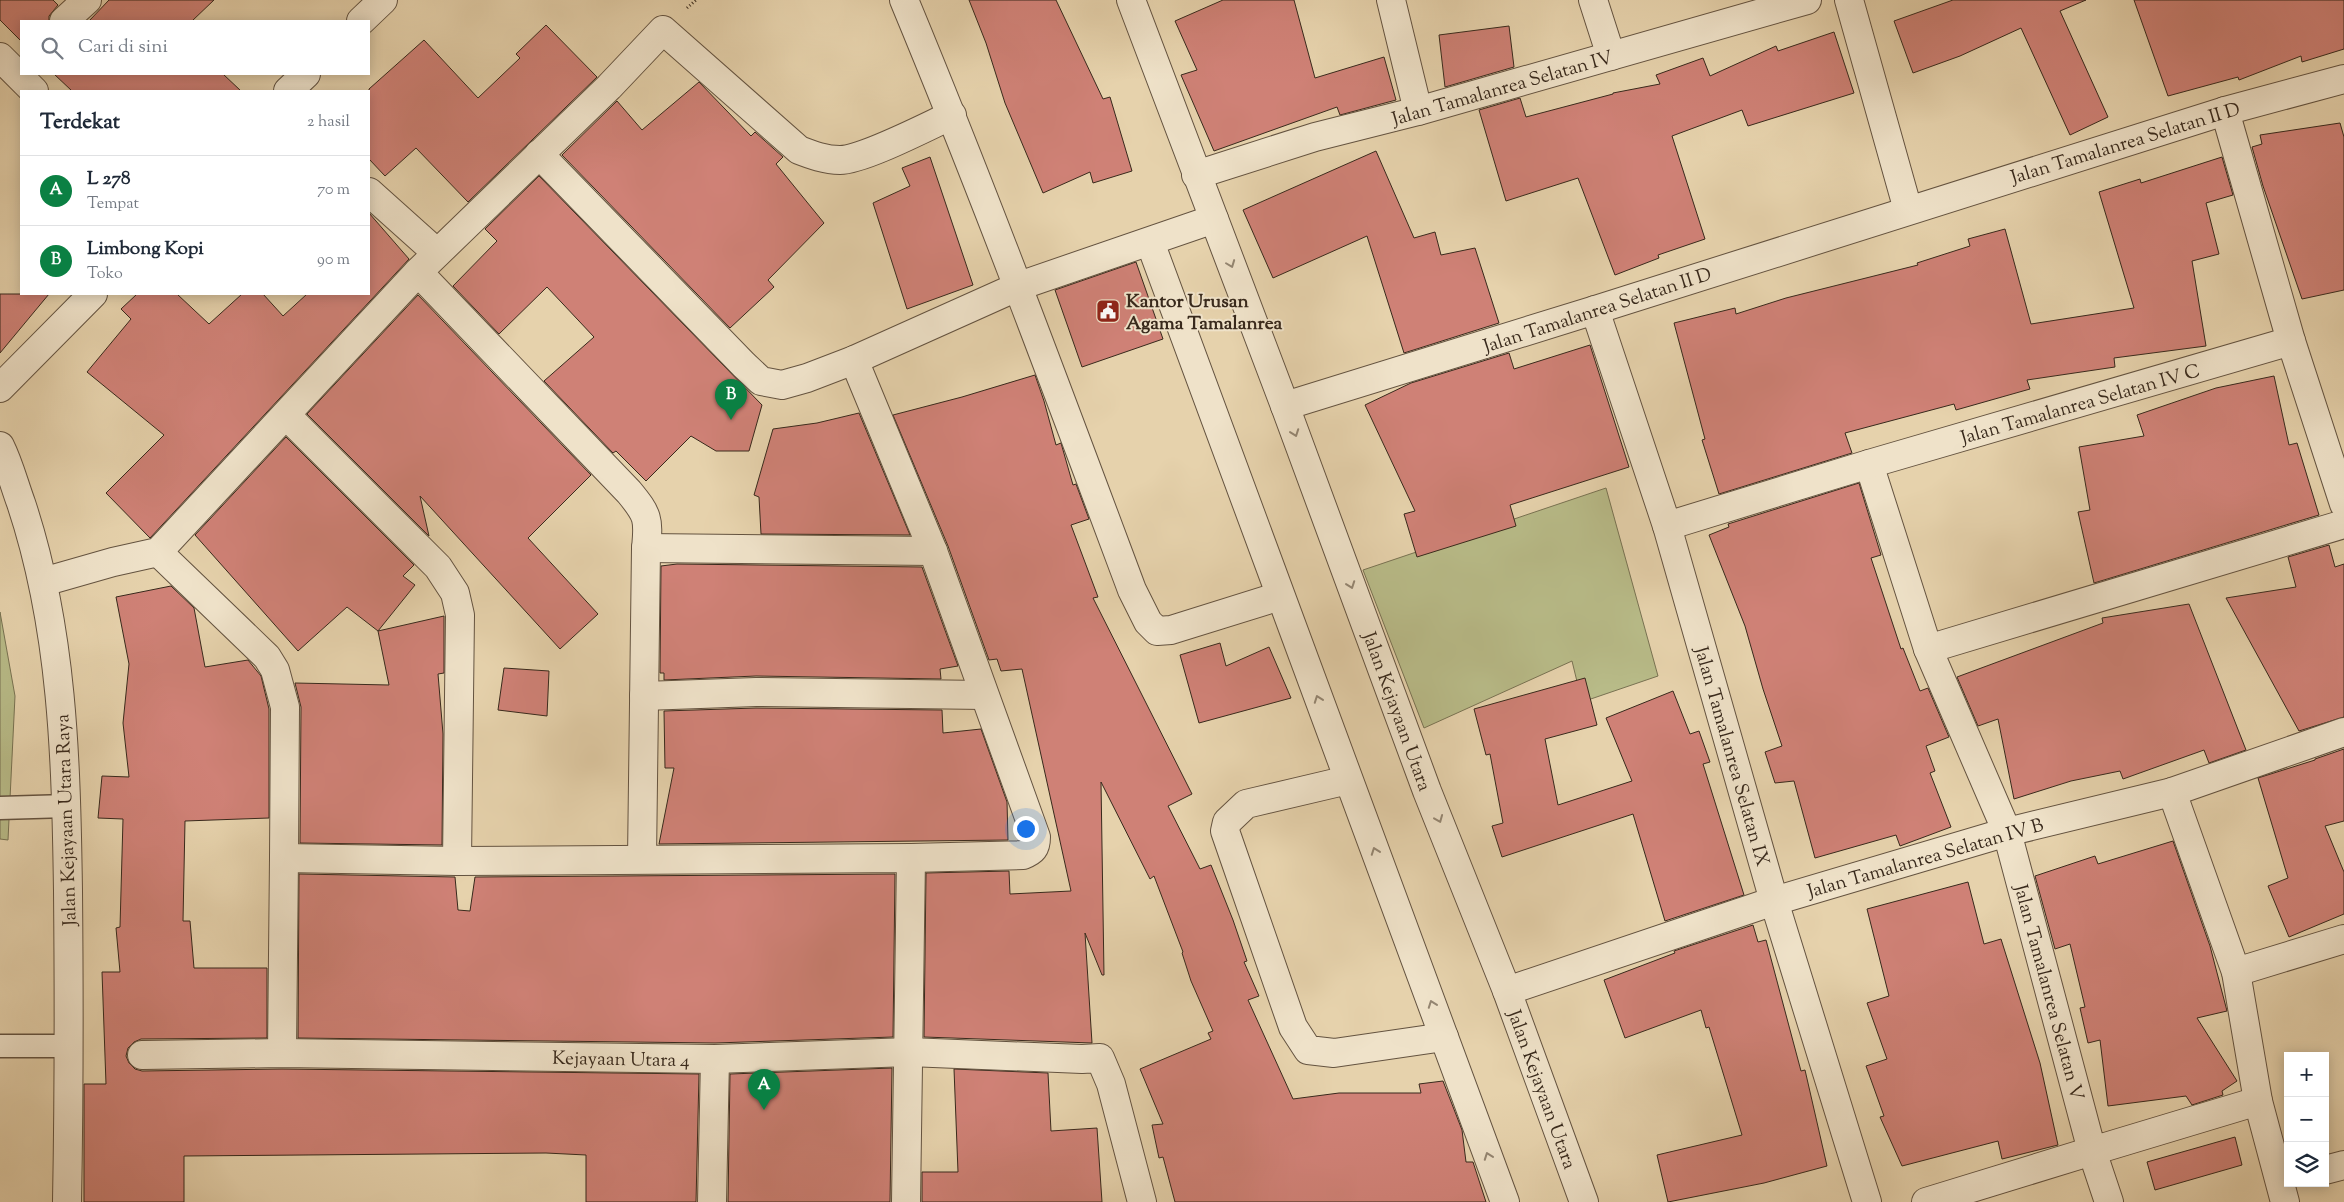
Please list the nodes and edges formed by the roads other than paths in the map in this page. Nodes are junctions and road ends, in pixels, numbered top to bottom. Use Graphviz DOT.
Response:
graph roads {
  1 [pos="87,0"];
  2 [pos="383,0"];
  3 [pos="904,0"];
  4 [pos="1131,0"];
  5 [pos="1390,0"];
  6 [pos="1593,0"];
  7 [pos="1807,0"];
  8 [pos="1848,0"];
  9 [pos="65,20"];
  10 [pos="362,20"];
  11 [pos="1610,56"];
  12 [pos="8,66"];
  13 [pos="305,75"];
  14 [pos="2344,79"];
  15 [pos="33,90"];
  16 [pos="289,90"];
  17 [pos="1418,111"];
  18 [pos="2224,111"];
  19 [pos="952,115"];
  20 [pos="539,154"];
  21 [pos="1196,174"];
  22 [pos="370,193"];
  23 [pos="1908,210"];
  24 [pos="1214,219"];
  25 [pos="1150,242"];
  26 [pos="437,253"];
  27 [pos="418,272"];
  28 [pos="1019,286"];
  29 [pos="92,295"];
  30 [pos="1595,310"];
  31 [pos="2291,342"];
  32 [pos="854,360"];
  33 [pos="0,388"];
  34 [pos="1285,406"];
  35 [pos="286,414"];
  36 [pos="0,446"];
  37 [pos="1869,464"];
  38 [pos="2344,504"];
  39 [pos="2344,524"];
  40 [pos="1667,526"];
  41 [pos="646,548"];
  42 [pos="933,551"];
  43 [pos="158,552"];
  44 [pos="43,582"];
  45 [pos="1280,596"];
  46 [pos="1928,649"];
  47 [pos="984,695"];
  48 [pos="644,696"];
  49 [pos="2344,732"];
  50 [pos="1348,780"];
  51 [pos="2172,792"];
  52 [pos="67,806"];
  53 [pos="0,808"];
  54 [pos="2007,832"];
  55 [pos="284,858"];
  56 [pos="912,858"];
  57 [pos="642,859"];
  58 [pos="457,861"];
  59 [pos="1774,901"];
  60 [pos="2344,939"];
  61 [pos="2236,972"];
  62 [pos="1507,991"];
  63 [pos="1444,1037"];
  64 [pos="0,1046"];
  65 [pos="70,1046"];
  66 [pos="909,1052"];
  67 [pos="282,1053"];
  68 [pos="142,1055"];
  69 [pos="715,1060"];
  70 [pos="2258,1101"];
  71 [pos="2092,1151"];
  72 [pos="2344,1165"];
  73 [pos="2329,1169"];
  74 [pos="2284,1189"];
  75 [pos="67,1202"];
  76 [pos="712,1202"];
  77 [pos="906,1202"];
  78 [pos="1142,1202"];
  79 [pos="1505,1202"];
  80 [pos="1584,1202"];
  81 [pos="1867,1202"];
  82 [pos="1926,1202"];
  83 [pos="2109,1202"];
  1 -- 9 [label="street"];
  2 -- 10 [label="street"];
  3 -- 19 [label="street"];
  4 -- 21 [label="street, Jalan Kejayaan Utara"];
  5 -- 17 [label="street"];
  6 -- 11 [label="street"];
  7 -- 11 [label="street, Jalan Tamalanrea Selatan IV"];
  8 -- 23 [label="street"];
  11 -- 17 [label="street, Jalan Tamalanrea Selatan IV"];
  12 -- 15 [label="street"];
  13 -- 16 [label="street"];
  14 -- 18 [label="street, Jalan Tamalanrea Selatan II D"];
  17 -- 21 [label="street, Jalan Tamalanrea Selatan IV"];
  18 -- 23 [label="street, Jalan Tamalanrea Selatan II D"];
  18 -- 31 [label="street"];
  19 -- 20 [label="street"];
  19 -- 28 [label="street"];
  20 -- 26 [label="street"];
  20 -- 32 [label="street"];
  21 -- 24 [label="street, Jalan Kejayaan Utara"];
  22 -- 26 [label="street"];
  23 -- 30 [label="street, Jalan Tamalanrea Selatan II D"];
  24 -- 25 [label="street"];
  24 -- 34 [label="street, Jalan Kejayaan Utara, one-way"];
  25 -- 28 [label="street"];
  25 -- 45 [label="street"];
  26 -- 27 [label="street"];
  27 -- 35 [label="street"];
  27 -- 41 [label="street"];
  28 -- 32 [label="street"];
  28 -- 45 [label="street"];
  29 -- 33 [label="street"];
  30 -- 34 [label="street, Jalan Tamalanrea Selatan II D"];
  30 -- 40 [label="street, Jalan Tamalanrea Selatan IX"];
  31 -- 37 [label="street, Jalan Tamalanrea Selatan IV C"];
  31 -- 38 [label="street"];
  32 -- 42 [label="street"];
  34 -- 62 [label="street, Jalan Kejayaan Utara, one-way"];
  35 -- 43 [label="street"];
  35 -- 58 [label="street"];
  36 -- 44 [label="street, Jalan Kejayaan Utara Raya"];
  37 -- 40 [label="street, Jalan Tamalanrea Selatan IV C"];
  37 -- 46 [label="street"];
  39 -- 46 [label="street"];
  40 -- 59 [label="street, Jalan Tamalanrea Selatan IX"];
  41 -- 42 [label="street"];
  41 -- 48 [label="street"];
  42 -- 47 [label="street"];
  43 -- 44 [label="street"];
  43 -- 55 [label="street"];
  44 -- 52 [label="street, Jalan Kejayaan Utara Raya"];
  50 -- 45 [label="street, one-way"];
  46 -- 54 [label="street"];
  47 -- 48 [label="street"];
  47 -- 56 [label="street"];
  48 -- 57 [label="street"];
  49 -- 51 [label="street, Jalan Tamalanrea Selatan IV B"];
  63 -- 50 [label="street, one-way"];
  50 -- 63 [label="street"];
  51 -- 54 [label="street, Jalan Tamalanrea Selatan IV B"];
  51 -- 61 [label="street"];
  52 -- 53 [label="lane"];
  52 -- 65 [label="street, Jalan Kejayaan Utara Raya"];
  54 -- 59 [label="street, Jalan Tamalanrea Selatan IV B"];
  54 -- 71 [label="street, Jalan Tamalanrea Selatan V"];
  55 -- 58 [label="street"];
  55 -- 67 [label="street"];
  56 -- 57 [label="street"];
  56 -- 66 [label="street"];
  57 -- 58 [label="street"];
  59 -- 62 [label="street, Jalan Tamalanrea Selatan IV B"];
  59 -- 81 [label="street, Jalan Tamalanrea Selatan IX"];
  60 -- 61 [label="street"];
  61 -- 70 [label="street"];
  62 -- 80 [label="street, Jalan Kejayaan Utara"];
  79 -- 63 [label="street, one-way"];
  64 -- 65 [label="lane"];
  65 -- 75 [label="street, Jalan Kejayaan Utara Raya"];
  66 -- 69 [label="street, Kejayaan Utara 4"];
  66 -- 77 [label="street"];
  66 -- 78 [label="street, Kejayaan Utara 4"];
  67 -- 68 [label="street, Kejayaan Utara 4"];
  67 -- 69 [label="street, Kejayaan Utara 4"];
  69 -- 76 [label="street"];
  70 -- 71 [label="street"];
  70 -- 74 [label="street"];
  71 -- 82 [label="street"];
  71 -- 83 [label="street, Jalan Tamalanrea Selatan V"];
  72 -- 73 [label="street"];
}
